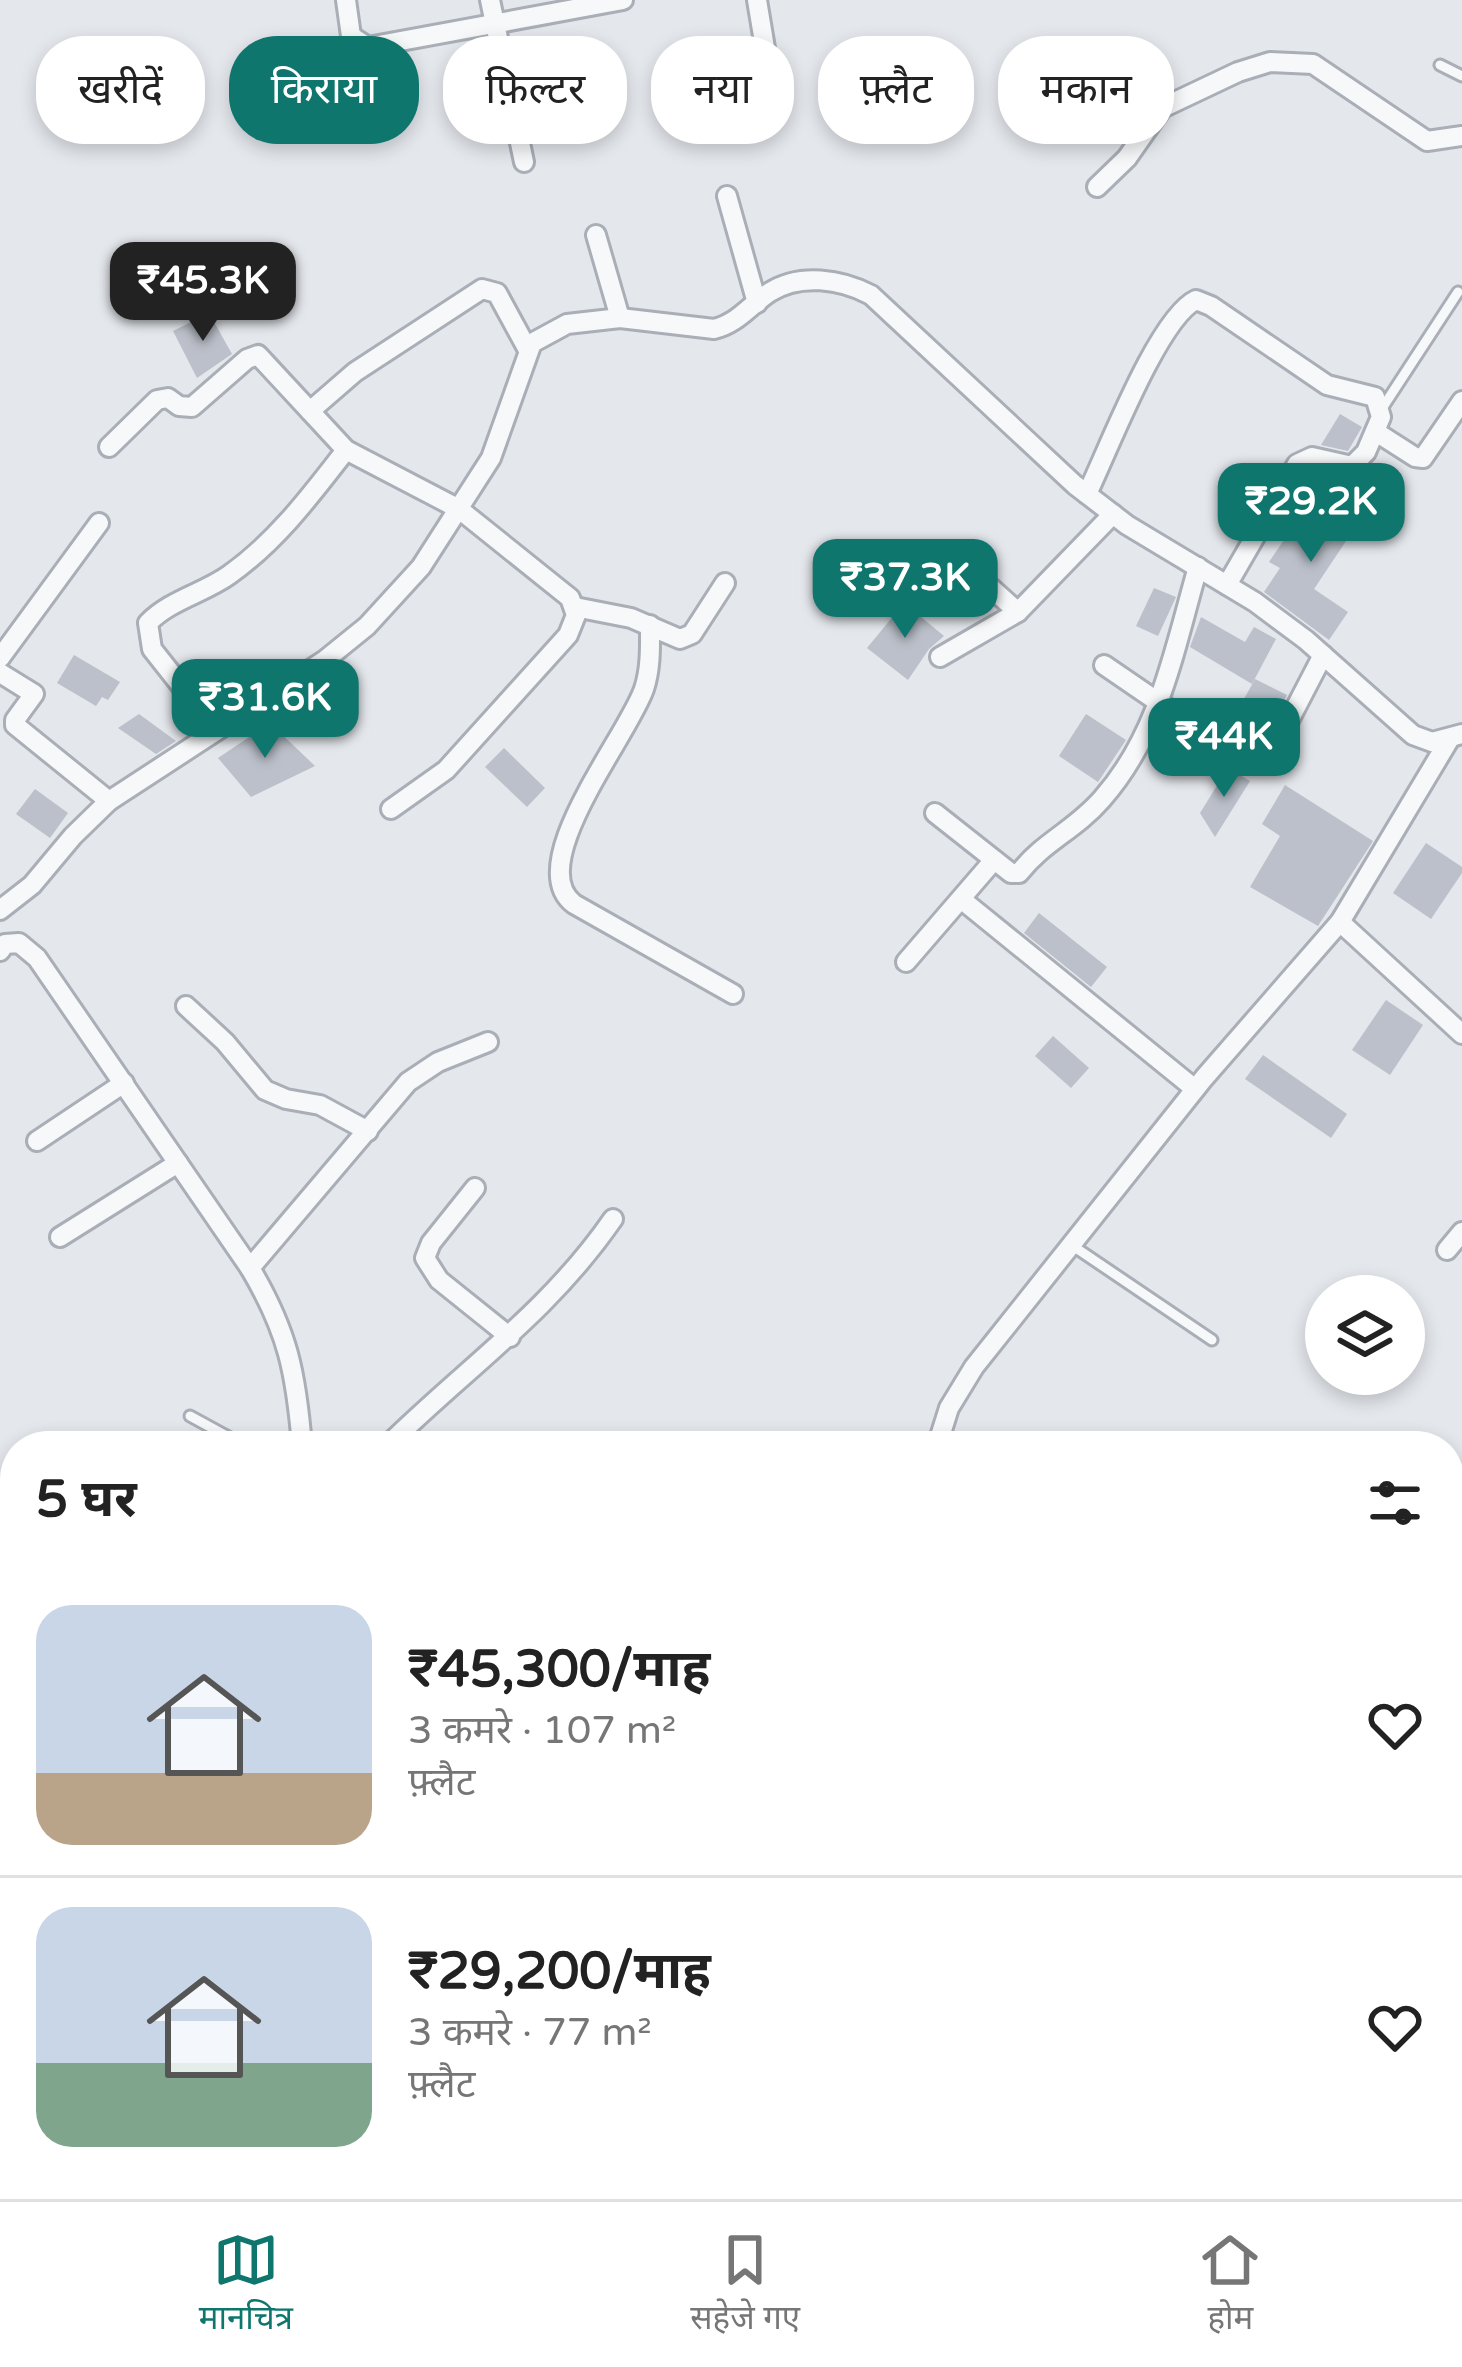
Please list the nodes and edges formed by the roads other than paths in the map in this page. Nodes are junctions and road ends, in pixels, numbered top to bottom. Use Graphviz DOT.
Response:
graph roads {
  1 [pos="346,0"];
  2 [pos="490,0"];
  3 [pos="623,0"];
  4 [pos="758,0"];
  5 [pos="493,25"];
  6 [pos="764,36"];
  7 [pos="1440,65"];
  8 [pos="1462,76"];
  9 [pos="1462,136"];
  10 [pos="524,163"];
  11 [pos="1097,187"];
  12 [pos="727,196"];
  13 [pos="596,235"];
  14 [pos="1458,292"];
  15 [pos="757,303"];
  16 [pos="620,318"];
  17 [pos="528,350"];
  18 [pos="1462,401"];
  19 [pos="1382,410"];
  20 [pos="310,411"];
  21 [pos="1376,432"];
  22 [pos="109,447"];
  23 [pos="346,450"];
  24 [pos="1087,494"];
  25 [pos="459,509"];
  26 [pos="1113,514"];
  27 [pos="100,524"];
  28 [pos="961,561"];
  29 [pos="1198,567"];
  30 [pos="725,584"];
  31 [pos="1227,585"];
  32 [pos="575,607"];
  33 [pos="1018,612"];
  34 [pos="650,625"];
  35 [pos="1323,655"];
  36 [pos="940,657"];
  37 [pos="0,658"];
  38 [pos="1105,665"];
  39 [pos="0,673"];
  40 [pos="1161,704"];
  41 [pos="216,730"];
  42 [pos="1455,737"];
  43 [pos="109,801"];
  44 [pos="391,809"];
  45 [pos="934,813"];
  46 [pos="994,860"];
  47 [pos="961,899"];
  48 [pos="3,901"];
  49 [pos="1340,922"];
  50 [pos="0,950"];
  51 [pos="906,962"];
  52 [pos="733,994"];
  53 [pos="186,1006"];
  54 [pos="1462,1034"];
  55 [pos="488,1042"];
  56 [pos="124,1083"];
  57 [pos="1195,1089"];
  58 [pos="368,1131"];
  59 [pos="37,1142"];
  60 [pos="178,1163"];
  61 [pos="475,1188"];
  62 [pos="613,1219"];
  63 [pos="1462,1232"];
  64 [pos="60,1237"];
  65 [pos="1072,1246"];
  66 [pos="1447,1250"];
  67 [pos="250,1268"];
  68 [pos="510,1337"];
  69 [pos="1212,1340"];
  70 [pos="190,1416"];
  71 [pos="218,1431"];
  72 [pos="301,1431"];
  73 [pos="404,1431"];
  74 [pos="942,1431"];
  1 -- 5 [label="street"];
  2 -- 5 [label="street"];
  3 -- 5 [label="street"];
  4 -- 6 [label="street"];
  5 -- 10 [label="street"];
  7 -- 8 [label="lane"];
  9 -- 11 [label="street"];
  12 -- 15 [label="street"];
  13 -- 16 [label="street"];
  14 -- 19 [label="lane"];
  15 -- 16 [label="street"];
  15 -- 24 [label="street"];
  16 -- 17 [label="street"];
  17 -- 20 [label="street"];
  17 -- 25 [label="street"];
  18 -- 21 [label="street"];
  19 -- 21 [label="street"];
  19 -- 24 [label="street"];
  20 -- 22 [label="street"];
  20 -- 23 [label="street"];
  21 -- 31 [label="street"];
  23 -- 25 [label="street"];
  23 -- 41 [label="street"];
  24 -- 26 [label="street"];
  25 -- 32 [label="street"];
  25 -- 41 [label="street"];
  26 -- 29 [label="street"];
  26 -- 33 [label="street"];
  27 -- 37 [label="street"];
  28 -- 33 [label="street"];
  29 -- 31 [label="street"];
  29 -- 40 [label="street"];
  30 -- 34 [label="street"];
  31 -- 35 [label="street"];
  32 -- 34 [label="street"];
  32 -- 44 [label="street"];
  33 -- 36 [label="street"];
  34 -- 52 [label="street"];
  35 -- 40 [label="street"];
  35 -- 42 [label="street"];
  38 -- 40 [label="street"];
  39 -- 43 [label="street"];
  40 -- 46 [label="street"];
  41 -- 43 [label="street"];
  42 -- 49 [label="street"];
  43 -- 48 [label="street"];
  45 -- 46 [label="street"];
  46 -- 47 [label="street"];
  47 -- 51 [label="street"];
  47 -- 57 [label="street"];
  49 -- 54 [label="street"];
  49 -- 57 [label="street"];
  50 -- 56 [label="street"];
  53 -- 58 [label="street"];
  55 -- 58 [label="street"];
  56 -- 59 [label="street"];
  56 -- 60 [label="street"];
  57 -- 65 [label="street"];
  58 -- 67 [label="street"];
  60 -- 64 [label="street"];
  60 -- 67 [label="street"];
  61 -- 68 [label="street"];
  62 -- 68 [label="street"];
  63 -- 66 [label="street"];
  65 -- 69 [label="lane"];
  65 -- 74 [label="street"];
  67 -- 72 [label="street"];
  68 -- 73 [label="street"];
  70 -- 71 [label="lane"];
}
